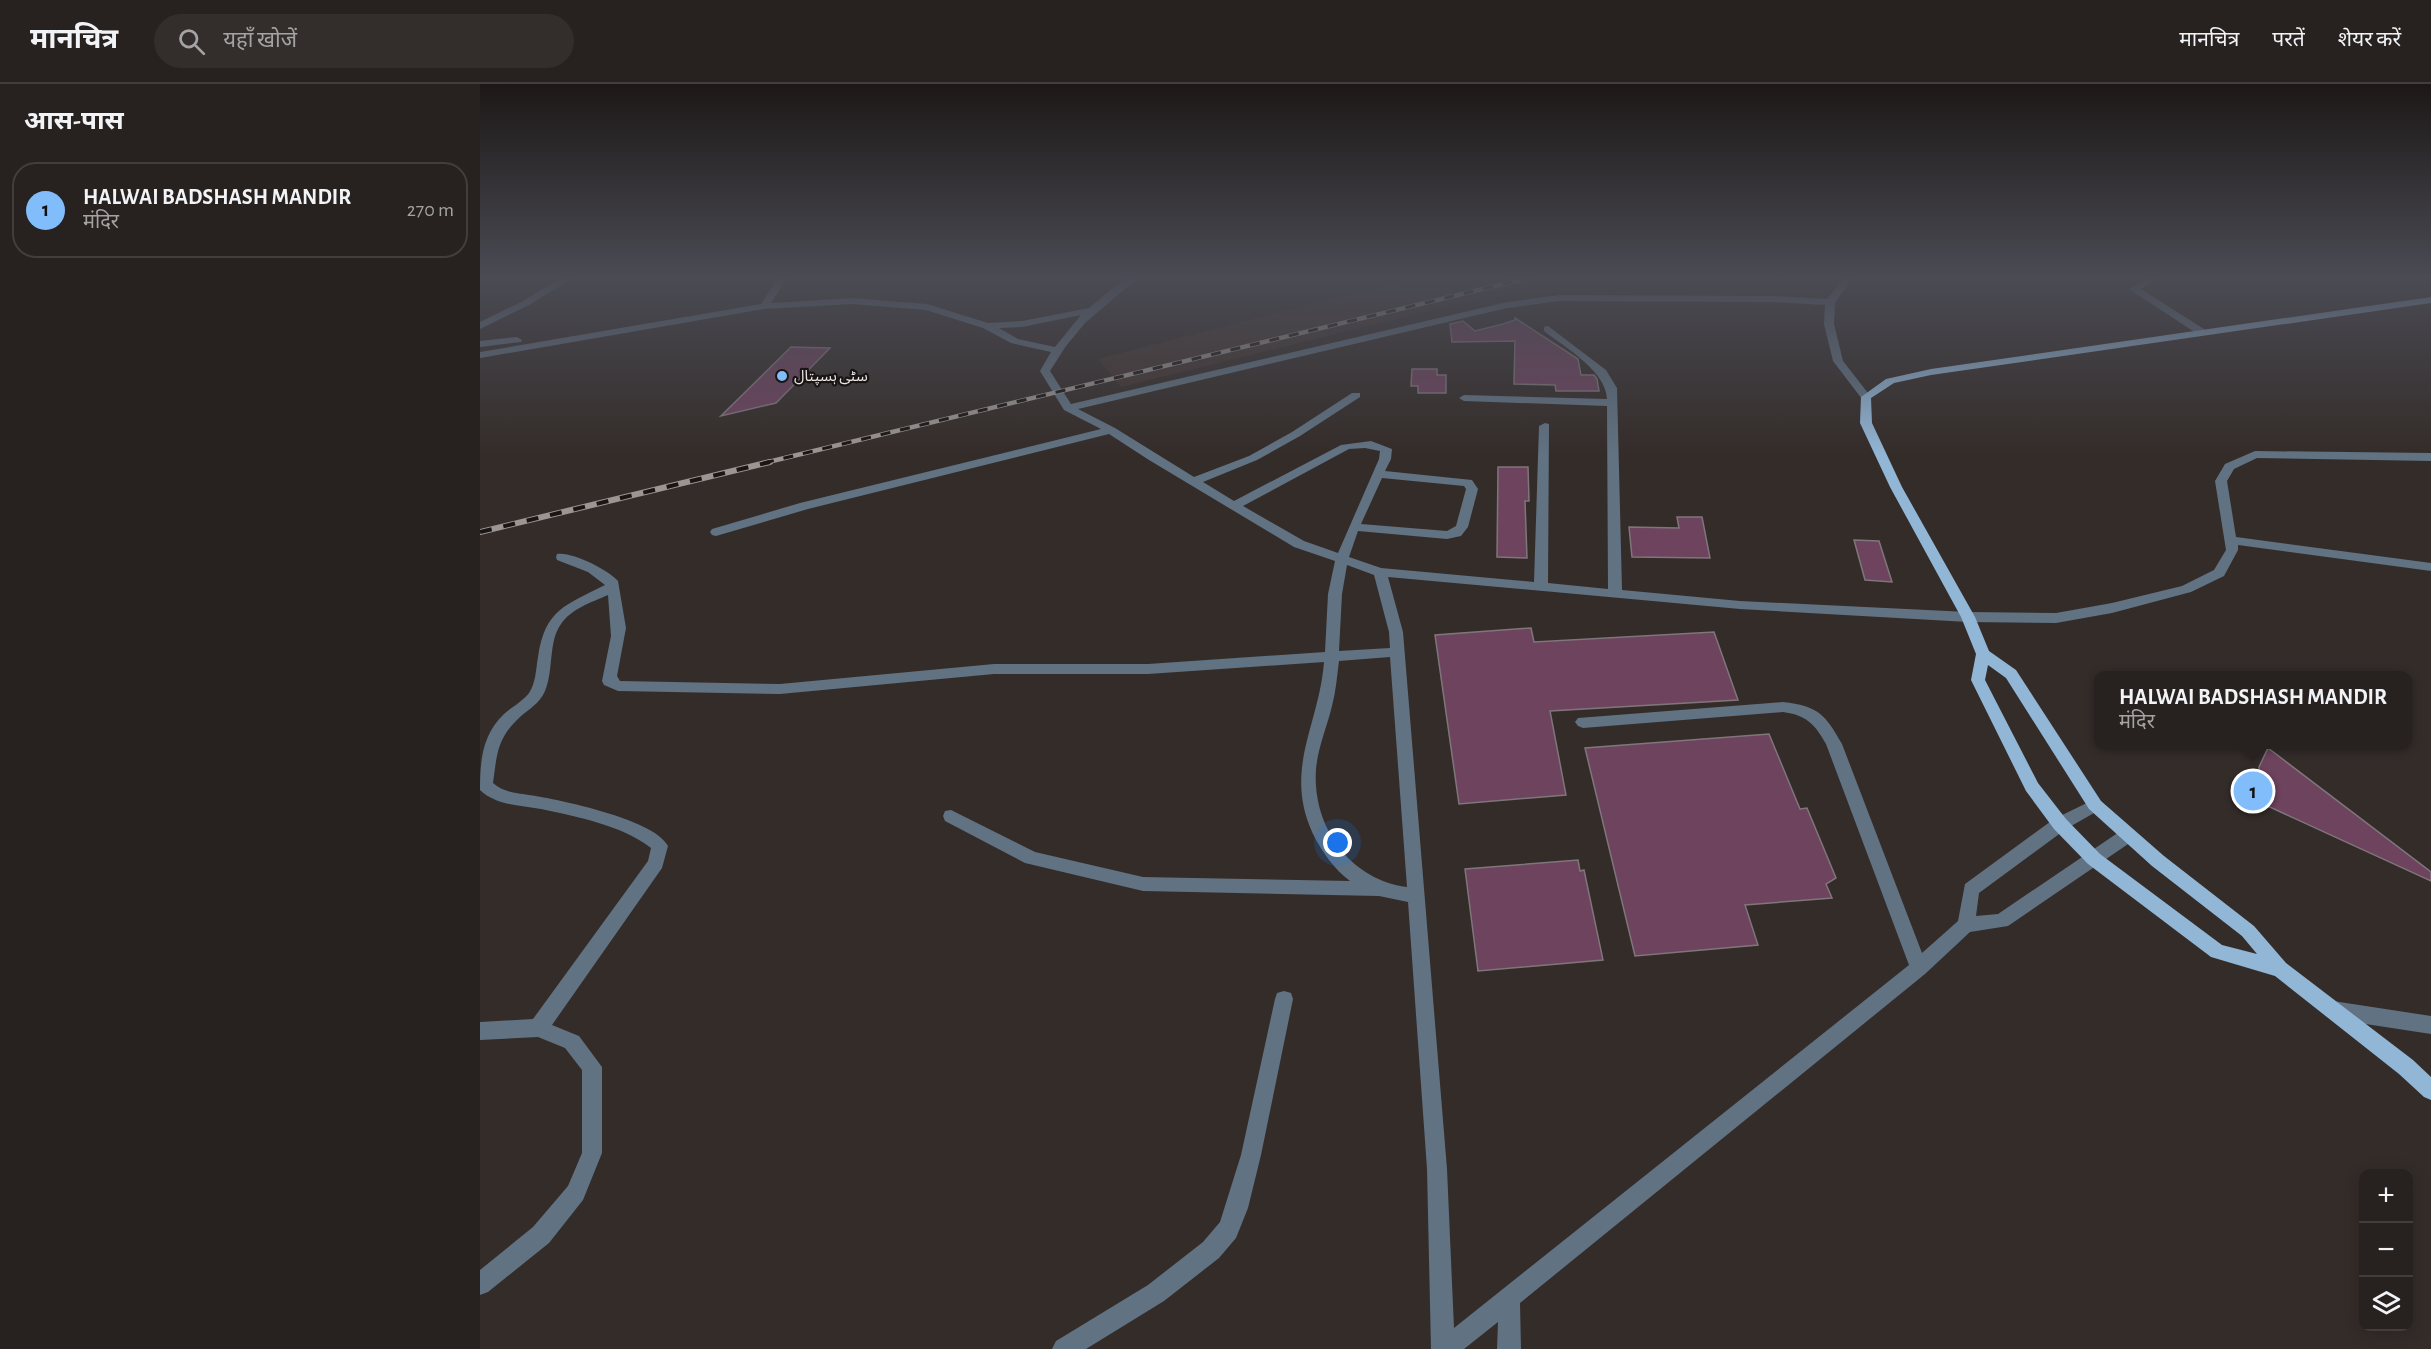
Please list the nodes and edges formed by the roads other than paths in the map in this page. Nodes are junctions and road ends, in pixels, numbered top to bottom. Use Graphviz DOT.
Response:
graph roads {
  1 [pos="533,337"];
  2 [pos="594,337"];
  3 [pos="1008,337"];
  4 [pos="1067,337"];
  5 [pos="1370,337"];
  6 [pos="1558,337"];
  7 [pos="1832,337"];
  8 [pos="2175,337"];
  9 [pos="480,344"];
  10 [pos="1056,350"];
  11 [pos="480,357"];
  12 [pos="1356,396"];
  13 [pos="1866,397"];
  14 [pos="1464,399"];
  15 [pos="1613,403"];
  16 [pos="1068,408"];
  17 [pos="1545,426"];
  18 [pos="1111,430"];
  19 [pos="2431,457"];
  20 [pos="1378,474"];
  21 [pos="1193,482"];
  22 [pos="1233,506"];
  23 [pos="1355,527"];
  24 [pos="716,532"];
  25 [pos="2231,540"];
  26 [pos="561,557"];
  27 [pos="1342,560"];
  28 [pos="2431,567"];
  29 [pos="1380,572"];
  30 [pos="1541,586"];
  31 [pos="613,587"];
  32 [pos="1615,593"];
  33 [pos="1968,617"];
  34 [pos="1397,652"];
  35 [pos="1334,654"];
  36 [pos="1983,654"];
  37 [pos="1583,722"];
  38 [pos="2095,805"];
  39 [pos="951,816"];
  40 [pos="2060,824"];
  41 [pos="2128,835"];
  42 [pos="2094,859"];
  43 [pos="1378,889"];
  44 [pos="1416,896"];
  45 [pos="1966,925"];
  46 [pos="1919,968"];
  47 [pos="2280,969"];
  48 [pos="1284,999"];
  49 [pos="2333,1010"];
  50 [pos="2431,1025"];
  51 [pos="538,1028"];
  52 [pos="480,1031"];
  53 [pos="2431,1090"];
  54 [pos="480,1284"];
  55 [pos="1509,1298"];
  56 [pos="1064,1349"];
  57 [pos="1444,1349"];
  58 [pos="1509,1349"];
  1 -- 9 [label="street"];
  2 -- 11 [label="street"];
  3 -- 10 [label="street"];
  4 -- 10 [label="street"];
  5 -- 16 [label="street"];
  6 -- 15 [label="street"];
  7 -- 13 [label="street"];
  8 -- 13 [label="main road"];
  10 -- 16 [label="street"];
  12 -- 21 [label="street"];
  13 -- 33 [label="main road"];
  14 -- 15 [label="street"];
  15 -- 32 [label="street"];
  16 -- 18 [label="street"];
  17 -- 30 [label="street"];
  18 -- 21 [label="street"];
  18 -- 24 [label="street"];
  19 -- 25 [label="street"];
  20 -- 22 [label="street"];
  20 -- 23 [label="street"];
  20 -- 23 [label="street"];
  21 -- 22 [label="street"];
  22 -- 27 [label="street"];
  23 -- 27 [label="street"];
  25 -- 28 [label="street"];
  25 -- 33 [label="street"];
  26 -- 31 [label="street"];
  27 -- 29 [label="street"];
  27 -- 35 [label="street"];
  29 -- 30 [label="street"];
  29 -- 34 [label="street"];
  30 -- 32 [label="street"];
  31 -- 35 [label="street"];
  31 -- 51 [label="street"];
  32 -- 33 [label="street"];
  33 -- 36 [label="main road"];
  34 -- 35 [label="street"];
  34 -- 44 [label="street"];
  35 -- 43 [label="street"];
  36 -- 38 [label="main road"];
  36 -- 40 [label="main road"];
  37 -- 46 [label="street"];
  38 -- 40 [label="street"];
  38 -- 41 [label="main road"];
  39 -- 43 [label="street"];
  40 -- 42 [label="main road"];
  40 -- 45 [label="street"];
  41 -- 42 [label="street"];
  41 -- 47 [label="main road"];
  42 -- 45 [label="street"];
  42 -- 47 [label="main road"];
  43 -- 44 [label="street"];
  44 -- 57 [label="street"];
  45 -- 46 [label="street"];
  46 -- 55 [label="street"];
  47 -- 49 [label="main road"];
  48 -- 56 [label="street"];
  49 -- 50 [label="street"];
  49 -- 53 [label="main road"];
  51 -- 52 [label="street"];
  51 -- 54 [label="street"];
  55 -- 57 [label="street"];
  55 -- 58 [label="street"];
}
